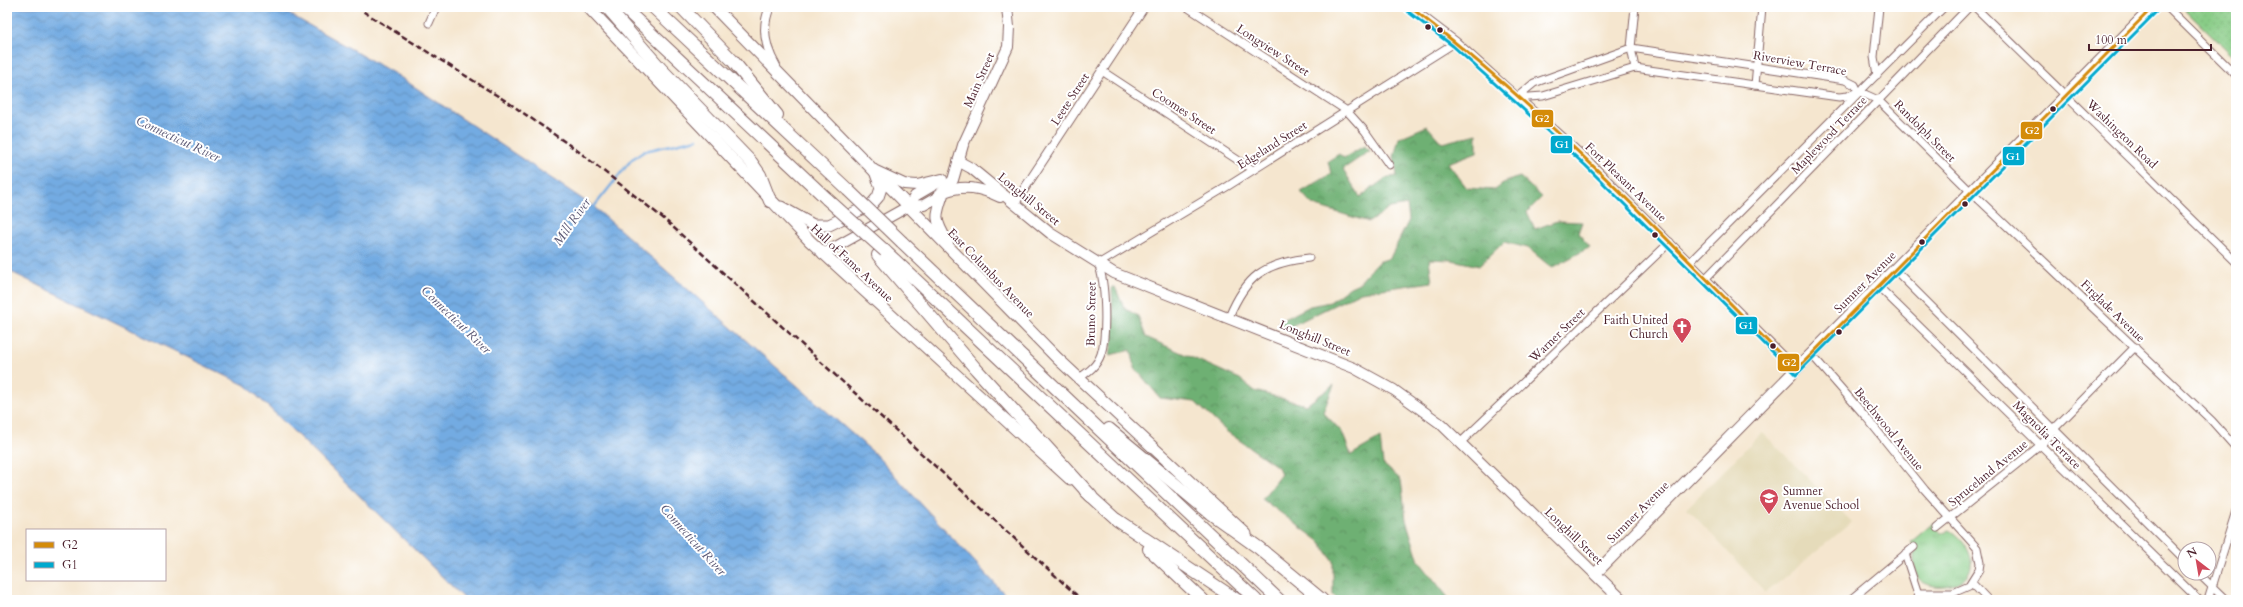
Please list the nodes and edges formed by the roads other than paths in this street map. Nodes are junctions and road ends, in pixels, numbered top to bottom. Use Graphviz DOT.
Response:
graph roads {
  1 [pos="436,7"];
  2 [pos="588,7"];
  3 [pos="607,7"];
  4 [pos="623,7"];
  5 [pos="653,7"];
  6 [pos="681,7"];
  7 [pos="714,7"];
  8 [pos="770,7"];
  9 [pos="1007,7"];
  10 [pos="1144,7"];
  11 [pos="1187,7"];
  12 [pos="1410,7"];
  13 [pos="1635,7"];
  14 [pos="1762,7"];
  15 [pos="1880,7"];
  16 [pos="1944,7"];
  17 [pos="1969,7"];
  18 [pos="1975,7"];
  19 [pos="2153,7"];
  20 [pos="2167,7"];
  21 [pos="429,23"];
  22 [pos="1456,42"];
  23 [pos="1632,48"];
  24 [pos="1757,66"];
  25 [pos="1635,68"];
  26 [pos="1102,71"];
  27 [pos="782,75"];
  28 [pos="1877,75"];
  29 [pos="2236,75"];
  30 [pos="1755,85"];
  31 [pos="1858,91"];
  32 [pos="2066,95"];
  33 [pos="1516,98"];
  34 [pos="1878,100"];
  35 [pos="1347,111"];
  36 [pos="802,148"];
  37 [pos="958,161"];
  38 [pos="1389,165"];
  39 [pos="874,170"];
  40 [pos="1253,170"];
  41 [pos="942,179"];
  42 [pos="944,192"];
  43 [pos="1971,192"];
  44 [pos="770,201"];
  45 [pos="1015,203"];
  46 [pos="908,206"];
  47 [pos="1670,242"];
  48 [pos="882,253"];
  49 [pos="822,254"];
  50 [pos="958,257"];
  51 [pos="1309,258"];
  52 [pos="1690,262"];
  53 [pos="2236,262"];
  54 [pos="1098,264"];
  55 [pos="1895,270"];
  56 [pos="1705,279"];
  57 [pos="1879,287"];
  58 [pos="1229,317"];
  59 [pos="2135,347"];
  60 [pos="1812,355"];
  61 [pos="1033,366"];
  62 [pos="1796,370"];
  63 [pos="1078,380"];
  64 [pos="2053,430"];
  65 [pos="1460,443"];
  66 [pos="2042,444"];
  67 [pos="2236,448"];
  68 [pos="1091,496"];
  69 [pos="2236,511"];
  70 [pos="1950,518"];
  71 [pos="1117,520"];
  72 [pos="1937,528"];
  73 [pos="1914,547"];
  74 [pos="1259,548"];
  75 [pos="2177,552"];
  76 [pos="1905,554"];
  77 [pos="1279,566"];
  78 [pos="1595,574"];
  79 [pos="2206,581"];
  80 [pos="1972,583"];
  81 [pos="2212,587"];
  82 [pos="1920,597"];
  83 [pos="1203,600"];
  84 [pos="1238,600"];
  85 [pos="1256,600"];
  86 [pos="1279,600"];
  87 [pos="1311,600"];
  88 [pos="1322,600"];
  89 [pos="1622,600"];
  90 [pos="1850,600"];
  91 [pos="1988,600"];
  92 [pos="2199,600"];
  93 [pos="2208,600"];
  94 [pos="2226,600"];
  1 -- 21 [label="street"];
  2 -- 44 [label="main road, Hall of Fame Avenue"];
  3 -- 44 [label="highway"];
  4 -- 48 [label="highway, bridge"];
  5 -- 36 [label="highway"];
  6 -- 36 [label="highway"];
  7 -- 27 [label="main road, East Columbus Avenue"];
  8 -- 27 [label="street"];
  9 -- 37 [label="main road, Main Street"];
  10 -- 26 [label="street, Leete Street"];
  11 -- 35 [label="street, Longview Street"];
  12 -- 22 [label="street, Fort Pleasant Avenue"];
  13 -- 23 [label="street"];
  14 -- 24 [label="street"];
  15 -- 28 [label="street"];
  16 -- 28 [label="street, Maplewood Terrace"];
  17 -- 34 [label="street, Maplewood Terrace"];
  18 -- 32 [label="street, Washington Road"];
  19 -- 32 [label="main road, Sumner Avenue"];
  20 -- 29 [label="street"];
  22 -- 33 [label="street, Fort Pleasant Avenue"];
  22 -- 35 [label="street, Edgeland Street"];
  23 -- 24 [label="street, Riverview Terrace"];
  23 -- 25 [label="street"];
  23 -- 33 [label="street, Riverview Terrace"];
  24 -- 30 [label="street"];
  24 -- 31 [label="street, Riverview Terrace"];
  25 -- 30 [label="street, Riverview Terrace"];
  25 -- 33 [label="street, Riverview Terrace"];
  26 -- 40 [label="street, Coomes Street"];
  26 -- 45 [label="street, Leete Street"];
  27 -- 39 [label="main road, East Columbus Avenue"];
  28 -- 31 [label="street, Maplewood Terrace"];
  30 -- 31 [label="street, Riverview Terrace"];
  31 -- 34 [label="street, Randolph Street"];
  31 -- 52 [label="street, Maplewood Terrace"];
  32 -- 43 [label="main road, Sumner Avenue"];
  32 -- 53 [label="street, Washington Road"];
  33 -- 47 [label="street, Fort Pleasant Avenue"];
  34 -- 43 [label="street, Randolph Street"];
  34 -- 56 [label="street, Maplewood Terrace"];
  35 -- 38 [label="street, Longview Street"];
  35 -- 40 [label="street, Edgeland Street"];
  36 -- 61 [label="highway, bridge"];
  37 -- 41 [label="main road, Main Street"];
  37 -- 42 [label="main road, Main Street"];
  37 -- 45 [label="main road, Longhill Street"];
  39 -- 41 [label="main road"];
  39 -- 44 [label="main road"];
  39 -- 46 [label="main road, East Columbus Avenue"];
  40 -- 54 [label="street, Edgeland Street"];
  41 -- 46 [label="main road, Main Street"];
  42 -- 45 [label="main road"];
  42 -- 46 [label="main road, Main Street"];
  42 -- 50 [label="main road"];
  43 -- 55 [label="main road, Sumner Avenue"];
  43 -- 59 [label="street, Firglade Avenue"];
  44 -- 49 [label="main road, Hall of Fame Avenue"];
  45 -- 54 [label="main road, Longhill Street"];
  46 -- 49 [label="main road, Main Street"];
  46 -- 50 [label="main road, East Columbus Avenue"];
  47 -- 52 [label="street, Fort Pleasant Avenue"];
  47 -- 65 [label="street, Warner Street"];
  48 -- 68 [label="highway"];
  48 -- 85 [label="highway"];
  49 -- 68 [label="main road, Hall of Fame Avenue"];
  50 -- 63 [label="main road, East Columbus Avenue"];
  51 -- 58 [label="street"];
  52 -- 56 [label="street, Fort Pleasant Avenue"];
  54 -- 58 [label="main road, Longhill Street"];
  54 -- 63 [label="street, Bruno Street"];
  55 -- 57 [label="main road, Sumner Avenue"];
  55 -- 64 [label="street, Magnolia Terrace"];
  56 -- 62 [label="street, Fort Pleasant Avenue"];
  57 -- 60 [label="main road, Sumner Avenue"];
  57 -- 66 [label="street, Magnolia Terrace"];
  58 -- 65 [label="main road, Longhill Street"];
  59 -- 64 [label="street, Spruceland Avenue"];
  59 -- 67 [label="street, Firglade Avenue"];
  60 -- 62 [label="main road, Sumner Avenue"];
  60 -- 70 [label="street, Beechwood Avenue"];
  61 -- 74 [label="highway"];
  61 -- 86 [label="highway"];
  62 -- 78 [label="main road, Sumner Avenue"];
  63 -- 74 [label="main road, East Columbus Avenue"];
  64 -- 66 [label="street, Spruceland Avenue"];
  64 -- 75 [label="street, Magnolia Terrace"];
  65 -- 78 [label="main road, Longhill Street"];
  66 -- 70 [label="street, Spruceland Avenue"];
  66 -- 92 [label="street, Magnolia Terrace"];
  68 -- 71 [label="main road, Hall of Fame Avenue"];
  69 -- 81 [label="street"];
  70 -- 72 [label="street, Spruceland Avenue"];
  70 -- 80 [label="street, Beechwood Avenue"];
  71 -- 83 [label="highway"];
  71 -- 84 [label="highway"];
  73 -- 76 [label="street"];
  74 -- 77 [label="highway"];
  76 -- 82 [label="street"];
  76 -- 90 [label="street"];
  77 -- 87 [label="highway"];
  77 -- 88 [label="highway"];
  78 -- 89 [label="main road, Longhill Street"];
  79 -- 81 [label="street"];
  80 -- 82 [label="street"];
  80 -- 91 [label="street"];
  81 -- 93 [label="street"];
  81 -- 94 [label="street"];
}
